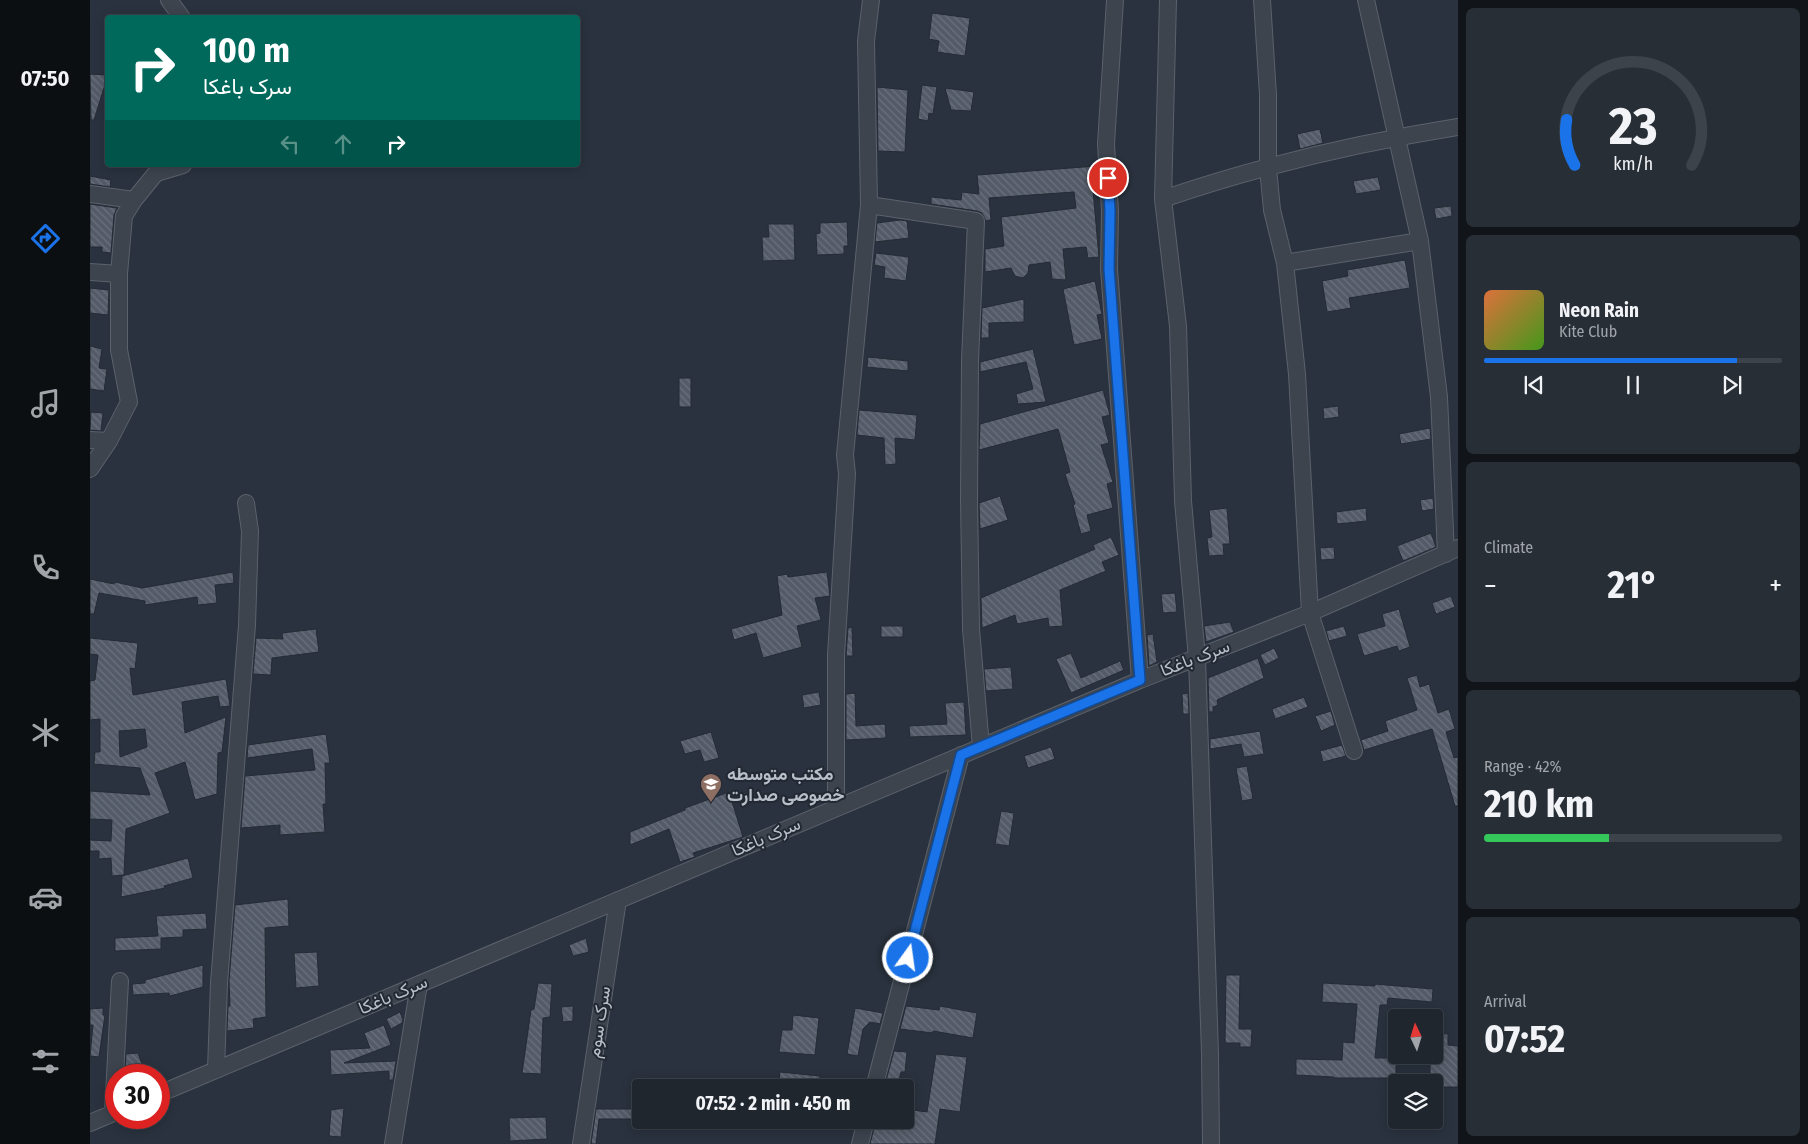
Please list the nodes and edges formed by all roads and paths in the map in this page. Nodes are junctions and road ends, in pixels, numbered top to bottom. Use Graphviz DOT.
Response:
graph roads {
  1 [pos="170,0"];
  2 [pos="871,0"];
  3 [pos="1115,0"];
  4 [pos="1168,0"];
  5 [pos="1262,0"];
  6 [pos="1366,0"];
  7 [pos="180,15"];
  8 [pos="1458,126"];
  9 [pos="1396,137"];
  10 [pos="176,167"];
  11 [pos="1268,168"];
  12 [pos="90,194"];
  13 [pos="1163,199"];
  14 [pos="134,200"];
  15 [pos="869,205"];
  16 [pos="1420,242"];
  17 [pos="1285,262"];
  18 [pos="90,272"];
  19 [pos="119,274"];
  20 [pos="90,440"];
  21 [pos="109,441"];
  22 [pos="90,469"];
  23 [pos="246,503"];
  24 [pos="1452,551"];
  25 [pos="1310,613"];
  26 [pos="1196,658"];
  27 [pos="1140,680"];
  28 [pos="981,747"];
  29 [pos="1354,751"];
  30 [pos="961,755"];
  31 [pos="836,808"];
  32 [pos="618,900"];
  33 [pos="120,981"];
  34 [pos="419,984"];
  35 [pos="116,1064"];
  36 [pos="216,1070"];
  37 [pos="876,1079"];
  38 [pos="170,1089"];
  39 [pos="105,1116"];
  40 [pos="90,1123"];
  41 [pos="864,1129"];
  42 [pos="393,1144"];
  43 [pos="581,1144"];
  44 [pos="860,1144"];
  45 [pos="1210,1144"];
  1 -- 7 [label="street"];
  2 -- 15 [label="street"];
  3 -- 27 [label="street"];
  4 -- 13 [label="street"];
  5 -- 11 [label="street"];
  6 -- 9 [label="street"];
  8 -- 9 [label="street"];
  9 -- 11 [label="street"];
  9 -- 16 [label="street"];
  10 -- 14 [label="street"];
  11 -- 13 [label="street"];
  11 -- 17 [label="street"];
  12 -- 14 [label="street"];
  13 -- 26 [label="street"];
  14 -- 19 [label="street"];
  15 -- 28 [label="street"];
  15 -- 31 [label="street"];
  16 -- 17 [label="street"];
  16 -- 24 [label="street"];
  17 -- 25 [label="street"];
  18 -- 19 [label="street"];
  19 -- 21 [label="street"];
  20 -- 21 [label="street"];
  21 -- 22 [label="street"];
  23 -- 36 [label="street"];
  24 -- 25 [label="street, سرک باغکا"];
  25 -- 26 [label="street, سرک باغکا"];
  25 -- 29 [label="street"];
  26 -- 27 [label="street, سرک باغکا"];
  26 -- 45 [label="street"];
  27 -- 28 [label="street, سرک باغکا"];
  28 -- 30 [label="street, سرک باغکا"];
  30 -- 31 [label="street, سرک باغکا"];
  30 -- 37 [label="street"];
  31 -- 32 [label="street, سرک باغکا"];
  32 -- 34 [label="street, سرک باغکا"];
  32 -- 43 [label="street, سرک سوم"];
  33 -- 35 [label="street"];
  34 -- 36 [label="street, سرک باغکا"];
  34 -- 42 [label="street"];
  36 -- 38 [label="street, سرک باغکا"];
  39 -- 40 [label="street"];
  41 -- 44 [label="street"];
}
